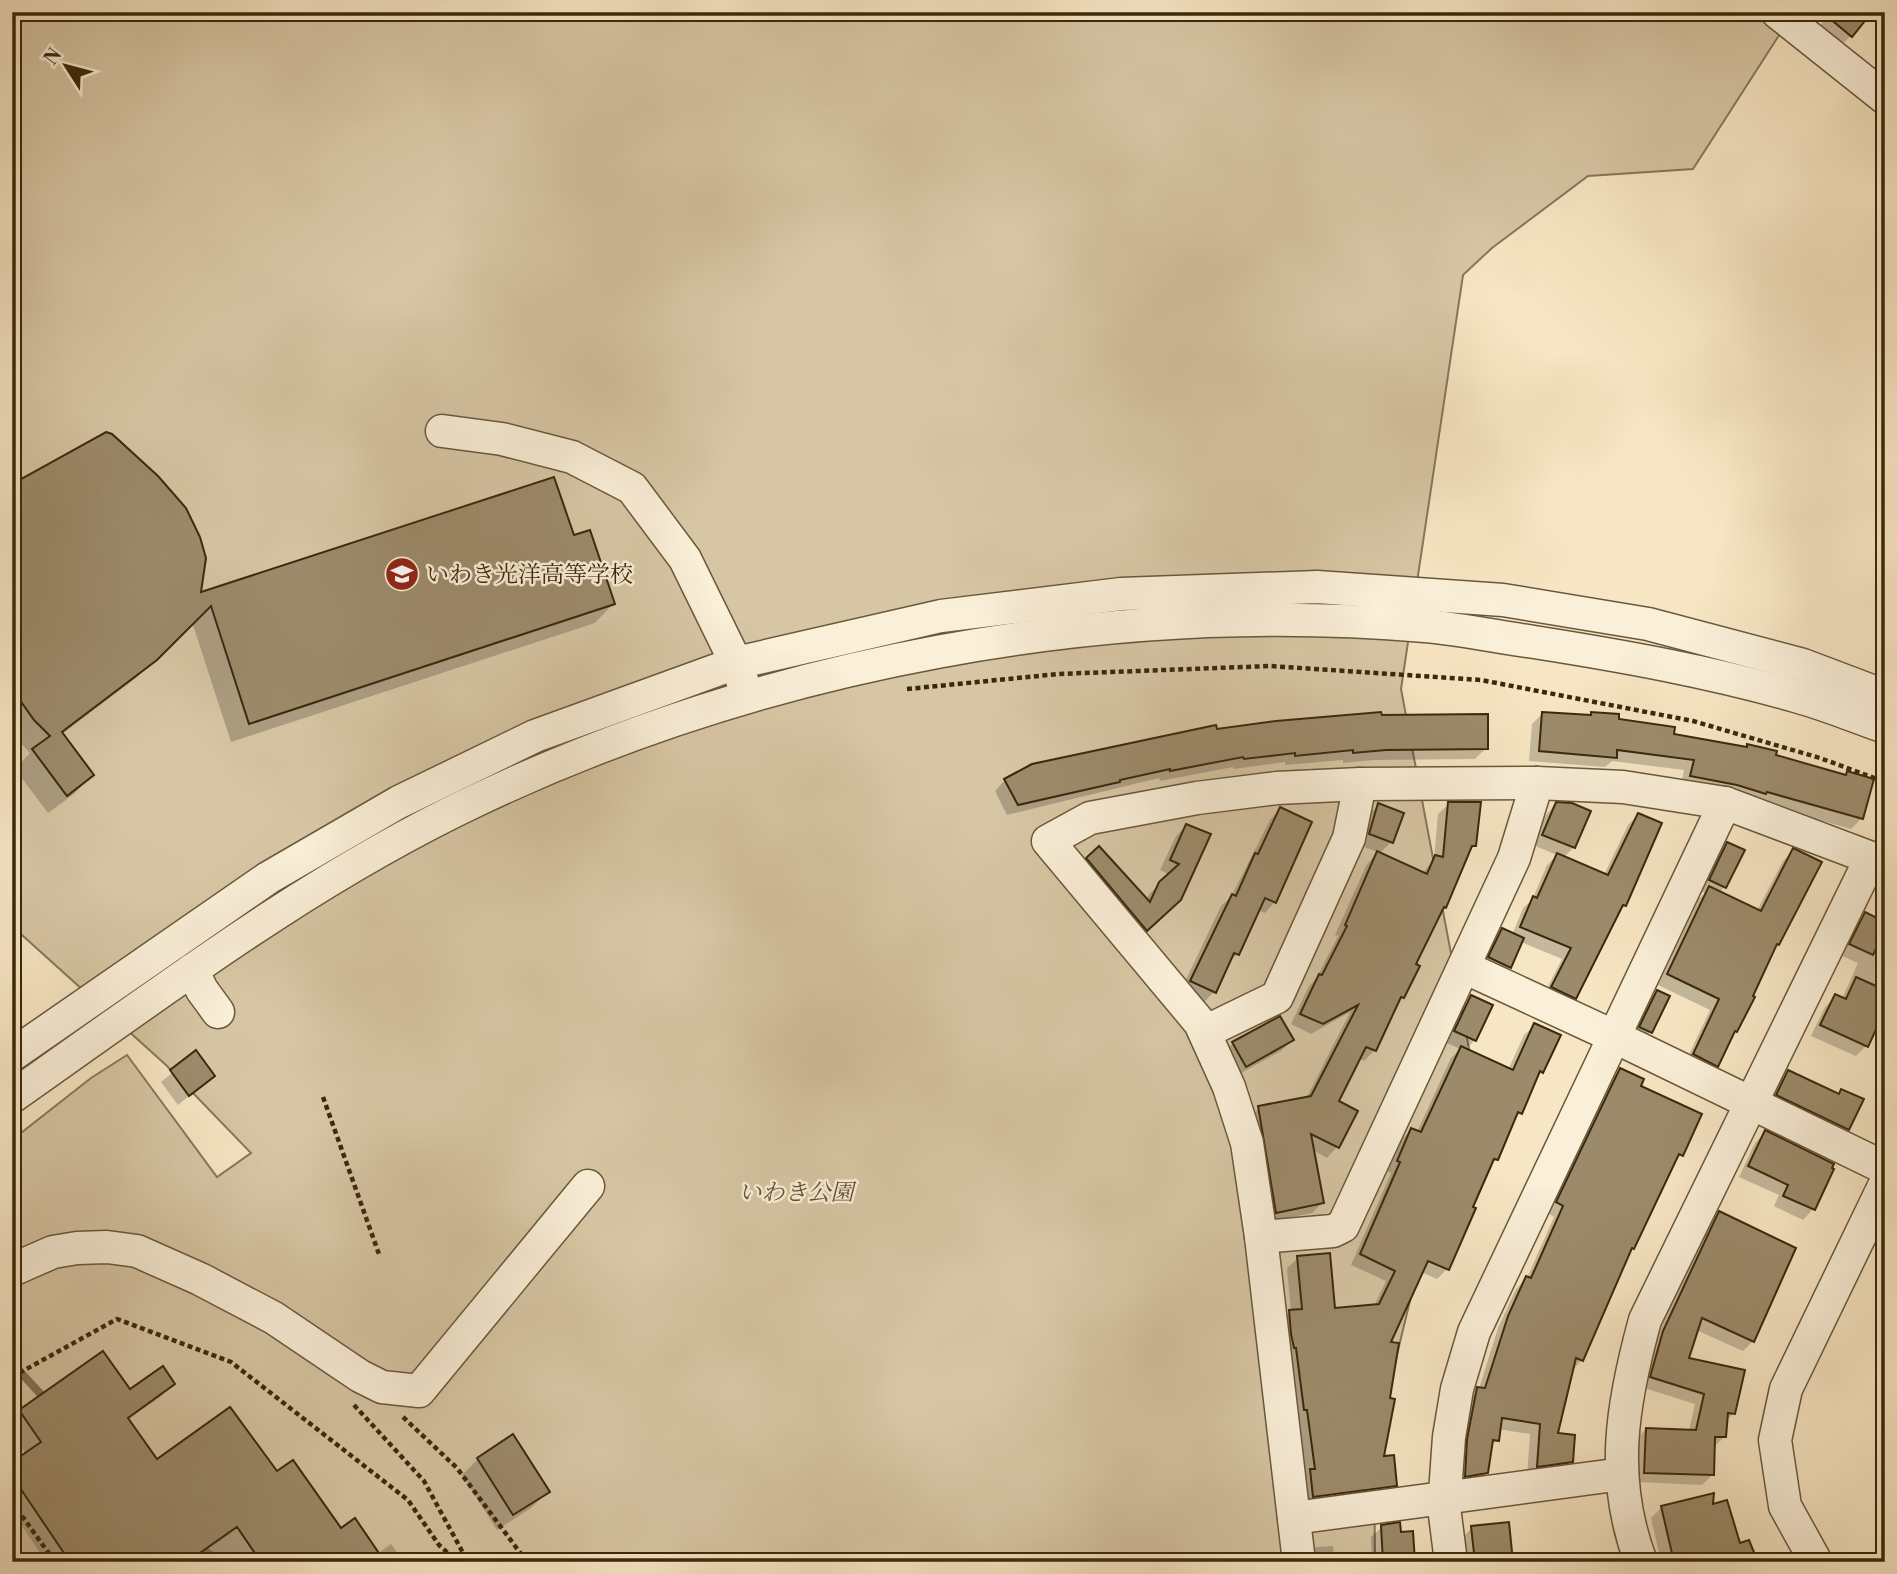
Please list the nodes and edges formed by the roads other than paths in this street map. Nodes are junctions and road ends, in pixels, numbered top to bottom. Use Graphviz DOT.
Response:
graph roads {
  1 [pos="1777,12"];
  2 [pos="1885,98"];
  3 [pos="442,431"];
  4 [pos="736,663"];
  5 [pos="1885,696"];
  6 [pos="748,698"];
  7 [pos="1885,727"];
  8 [pos="1537,783"];
  9 [pos="1360,784"];
  10 [pos="1725,803"];
  11 [pos="1464,967"];
  12 [pos="192,970"];
  13 [pos="219,1012"];
  14 [pos="1205,1032"];
  15 [pos="1613,1035"];
  16 [pos="12,1055"];
  17 [pos="12,1097"];
  18 [pos="1752,1103"];
  19 [pos="1885,1168"];
  20 [pos="1885,1184"];
  21 [pos="588,1186"];
  22 [pos="1261,1237"];
  23 [pos="12,1270"];
  24 [pos="1622,1474"];
  25 [pos="1444,1499"];
  26 [pos="1294,1518"];
  27 [pos="1299,1562"];
  28 [pos="1451,1562"];
  29 [pos="1641,1562"];
  30 [pos="1815,1562"];
  1 -- 2 [label="street"];
  3 -- 4 [label="street"];
  4 -- 5 [label="street"];
  4 -- 6 [label="street"];
  4 -- 16 [label="street"];
  6 -- 7 [label="street"];
  6 -- 12 [label="street"];
  8 -- 9 [label="street"];
  8 -- 10 [label="street"];
  8 -- 11 [label="street"];
  9 -- 14 [label="street"];
  9 -- 14 [label="street"];
  10 -- 15 [label="street"];
  10 -- 18 [label="street"];
  11 -- 15 [label="street"];
  11 -- 22 [label="street"];
  12 -- 13 [label="street"];
  12 -- 17 [label="street"];
  14 -- 22 [label="street"];
  15 -- 18 [label="street"];
  15 -- 25 [label="street"];
  18 -- 19 [label="street"];
  18 -- 24 [label="street"];
  20 -- 30 [label="street"];
  21 -- 23 [label="street"];
  22 -- 26 [label="street"];
  24 -- 25 [label="street"];
  24 -- 29 [label="street"];
  25 -- 26 [label="street"];
  25 -- 28 [label="street"];
  26 -- 27 [label="street"];
}
